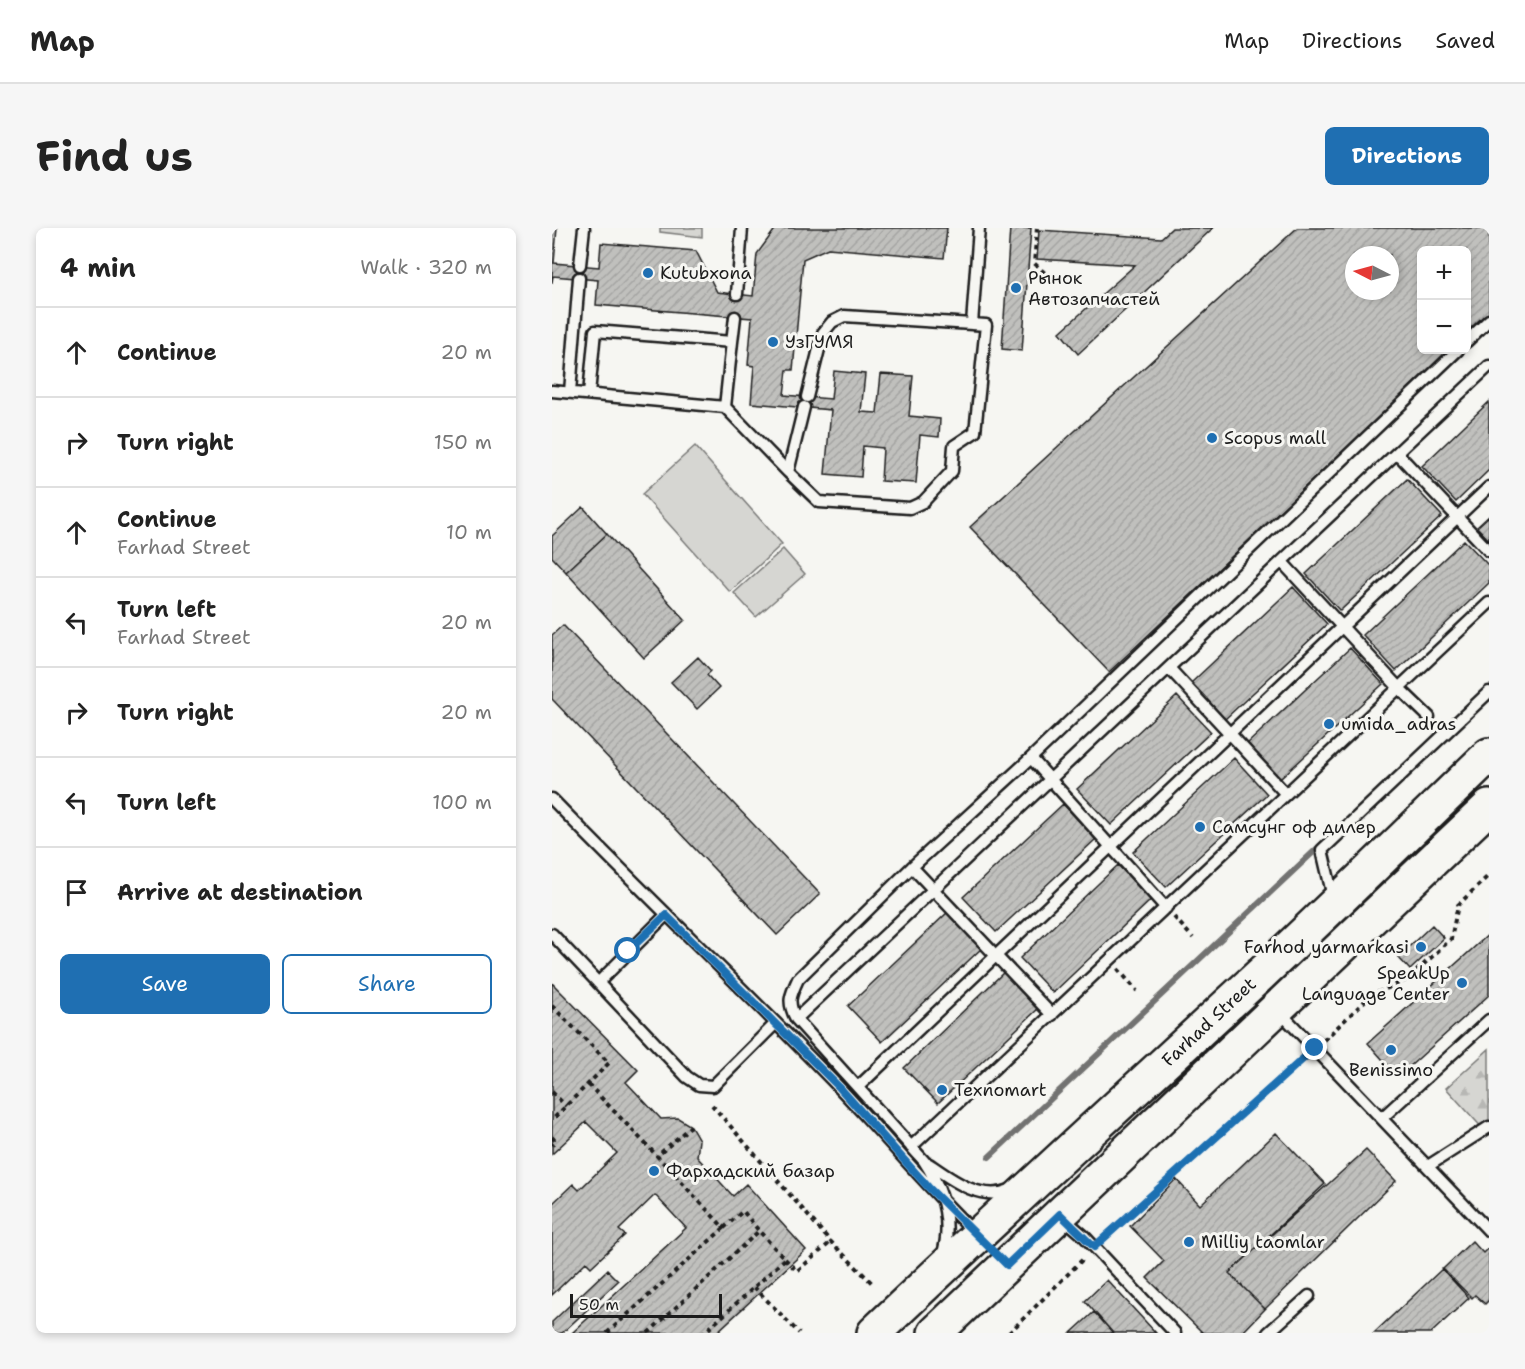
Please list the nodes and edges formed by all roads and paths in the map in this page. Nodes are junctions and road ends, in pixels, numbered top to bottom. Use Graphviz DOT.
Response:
graph roads {
  1 [pos="584,228"];
  2 [pos="742,228"];
  3 [pos="979,228"];
  4 [pos="1036,228"];
  5 [pos="580,265"];
  6 [pos="1048,276"];
  7 [pos="579,278"];
  8 [pos="737,294"];
  9 [pos="735,317"];
  10 [pos="1489,320"];
  11 [pos="972,324"];
  12 [pos="1471,338"];
  13 [pos="732,342"];
  14 [pos="1454,354"];
  15 [pos="1489,366"];
  16 [pos="552,391"];
  17 [pos="570,392"];
  18 [pos="589,394"];
  19 [pos="725,406"];
  20 [pos="1397,453"];
  21 [pos="788,472"];
  22 [pos="1489,487"];
  23 [pos="1458,516"];
  24 [pos="1489,550"];
  25 [pos="1282,562"];
  26 [pos="1489,603"];
  27 [pos="1343,626"];
  28 [pos="1169,668"];
  29 [pos="1399,688"];
  30 [pos="1489,692"];
  31 [pos="1429,717"];
  32 [pos="1231,732"];
  33 [pos="1489,755"];
  34 [pos="1031,758"];
  35 [pos="1050,780"];
  36 [pos="1286,795"];
  37 [pos="552,800"];
  38 [pos="1489,807"];
  39 [pos="1110,847"];
  40 [pos="912,867"];
  41 [pos="1489,875"];
  42 [pos="934,890"];
  43 [pos="1334,903"];
  44 [pos="1166,908"];
  45 [pos="666,915"];
  46 [pos="552,934"];
  47 [pos="1193,938"];
  48 [pos="996,956"];
  49 [pos="1110,960"];
  50 [pos="598,982"];
  51 [pos="1137,991"];
  52 [pos="552,1006"];
  53 [pos="1277,1009"];
  54 [pos="1052,1015"];
  55 [pos="796,1019"];
  56 [pos="1489,1020"];
  57 [pos="776,1023"];
  58 [pos="1315,1048"];
  59 [pos="588,1084"];
  60 [pos="858,1087"];
  61 [pos="552,1092"];
  62 [pos="712,1105"];
  63 [pos="566,1106"];
  64 [pos="1382,1118"];
  65 [pos="552,1120"];
  66 [pos="691,1126"];
  67 [pos="1489,1127"];
  68 [pos="552,1137"];
  69 [pos="552,1145"];
  70 [pos="911,1147"];
  71 [pos="657,1156"];
  72 [pos="924,1161"];
  73 [pos="1428,1166"];
  74 [pos="1042,1178"];
  75 [pos="944,1203"];
  76 [pos="1060,1214"];
  77 [pos="724,1228"];
  78 [pos="759,1231"];
  79 [pos="1489,1231"];
  80 [pos="977,1235"];
  81 [pos="831,1242"];
  82 [pos="1094,1247"];
  83 [pos="785,1259"];
  84 [pos="1007,1265"];
  85 [pos="933,1277"];
  86 [pos="873,1284"];
  87 [pos="754,1287"];
  88 [pos="1309,1296"];
  89 [pos="608,1333"];
  90 [pos="648,1333"];
  91 [pos="704,1333"];
  92 [pos="799,1333"];
  93 [pos="874,1333"];
  94 [pos="934,1333"];
  95 [pos="1010,1333"];
  96 [pos="1175,1333"];
  97 [pos="1268,1333"];
  1 -- 5 [label="lane"];
  2 -- 8 [label="lane"];
  3 -- 11 [label="lane"];
  4 -- 6 [label="path"];
  7 -- 17 [label="lane"];
  9 -- 13 [label="lane"];
  10 -- 12 [label="lane"];
  11 -- 21 [label="lane"];
  11 -- 21 [label="lane"];
  13 -- 18 [label="lane"];
  13 -- 19 [label="lane"];
  14 -- 34 [label="lane"];
  15 -- 20 [label="lane"];
  16 -- 17 [label="lane"];
  17 -- 18 [label="lane"];
  18 -- 19 [label="lane"];
  19 -- 21 [label="lane"];
  20 -- 23 [label="lane"];
  20 -- 25 [label="lane"];
  22 -- 23 [label="lane"];
  23 -- 24 [label="lane"];
  23 -- 27 [label="lane"];
  25 -- 27 [label="lane"];
  25 -- 28 [label="lane"];
  26 -- 29 [label="lane"];
  27 -- 29 [label="lane"];
  27 -- 32 [label="lane"];
  28 -- 32 [label="lane"];
  28 -- 35 [label="lane"];
  29 -- 31 [label="lane"];
  29 -- 36 [label="lane"];
  30 -- 43 [label="lane"];
  32 -- 36 [label="lane"];
  32 -- 39 [label="lane"];
  33 -- 43 [label="main road, Farhad Street"];
  34 -- 35 [label="lane"];
  34 -- 40 [label="lane"];
  35 -- 39 [label="lane"];
  35 -- 42 [label="lane"];
  36 -- 44 [label="lane"];
  37 -- 45 [label="lane"];
  38 -- 53 [label="main road, Farhad Street"];
  39 -- 44 [label="lane"];
  39 -- 48 [label="lane"];
  40 -- 42 [label="lane"];
  40 -- 55 [label="lane"];
  41 -- 58 [label="path"];
  42 -- 48 [label="lane"];
  42 -- 55 [label="lane"];
  43 -- 74 [label="main road, Farhad Street"];
  44 -- 47 [label="path"];
  44 -- 49 [label="lane"];
  45 -- 50 [label="lane"];
  45 -- 57 [label="lane"];
  46 -- 50 [label="lane"];
  48 -- 54 [label="lane"];
  48 -- 60 [label="lane"];
  49 -- 51 [label="path"];
  49 -- 54 [label="lane"];
  50 -- 57 [label="lane"];
  52 -- 59 [label="path"];
  53 -- 58 [label="lane"];
  53 -- 76 [label="main road, Farhad Street"];
  54 -- 70 [label="lane"];
  55 -- 60 [label="lane"];
  56 -- 64 [label="lane"];
  57 -- 75 [label="lane"];
  58 -- 64 [label="lane"];
  58 -- 82 [label="path"];
  59 -- 63 [label="path"];
  59 -- 71 [label="path"];
  60 -- 70 [label="lane"];
  61 -- 63 [label="path"];
  62 -- 81 [label="path"];
  63 -- 65 [label="path"];
  64 -- 73 [label="lane"];
  66 -- 71 [label="path"];
  67 -- 73 [label="lane"];
  68 -- 69 [label="path"];
  70 -- 72 [label="lane"];
  71 -- 77 [label="path"];
  72 -- 74 [label="lane"];
  72 -- 75 [label="lane"];
  73 -- 79 [label="lane"];
  74 -- 80 [label="main road, Farhad Street"];
  75 -- 80 [label="lane"];
  75 -- 85 [label="lane"];
  76 -- 82 [label="lane"];
  76 -- 84 [label="main road, Farhad Street"];
  77 -- 78 [label="path"];
  77 -- 89 [label="path"];
  78 -- 83 [label="path"];
  78 -- 90 [label="path"];
  80 -- 84 [label="main road"];
  80 -- 85 [label="main road, Farhad Street"];
  81 -- 83 [label="path"];
  81 -- 86 [label="path"];
  82 -- 95 [label="path"];
  82 -- 96 [label="lane"];
  83 -- 87 [label="path"];
  84 -- 94 [label="main road, Farhad Street"];
  85 -- 93 [label="main road, Farhad Street"];
  87 -- 91 [label="path"];
  87 -- 92 [label="path"];
  88 -- 97 [label="lane"];
}
